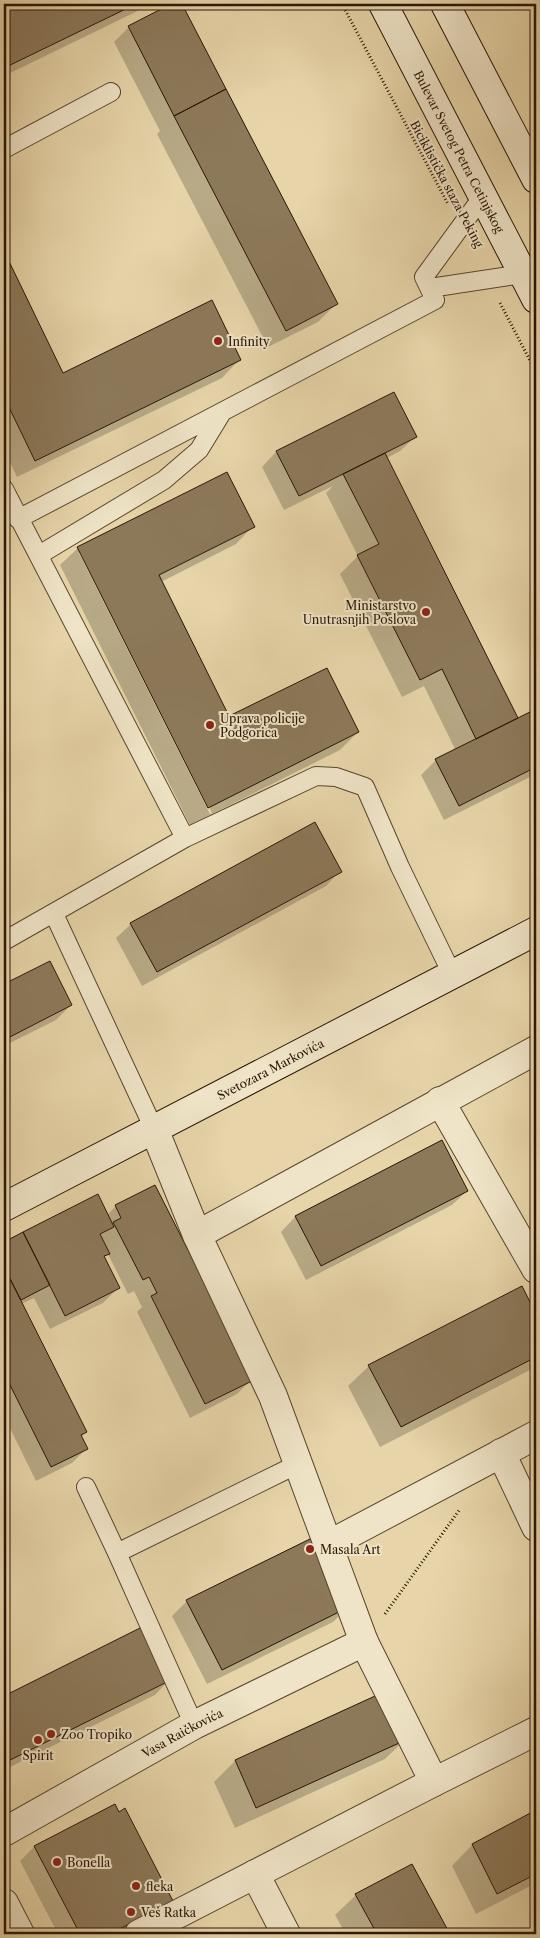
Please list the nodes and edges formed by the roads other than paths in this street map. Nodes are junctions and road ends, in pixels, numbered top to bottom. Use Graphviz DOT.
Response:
graph roads {
  1 [pos="382,4"];
  2 [pos="445,4"];
  3 [pos="111,92"];
  4 [pos="4,149"];
  5 [pos="536,179"];
  6 [pos="483,196"];
  7 [pos="524,274"];
  8 [pos="427,282"];
  9 [pos="536,299"];
  10 [pos="222,412"];
  11 [pos="4,489"];
  12 [pos="18,520"];
  13 [pos="39,555"];
  14 [pos="185,838"];
  15 [pos="54,914"];
  16 [pos="536,931"];
  17 [pos="4,942"];
  18 [pos="452,974"];
  19 [pos="536,1050"];
  20 [pos="440,1101"];
  21 [pos="154,1130"];
  22 [pos="4,1207"];
  23 [pos="197,1235"];
  24 [pos="536,1269"];
  25 [pos="536,1435"];
  26 [pos="501,1454"];
  27 [pos="298,1464"];
  28 [pos="86,1487"];
  29 [pos="536,1527"];
  30 [pos="328,1545"];
  31 [pos="117,1553"];
  32 [pos="364,1642"];
  33 [pos="194,1725"];
  34 [pos="536,1731"];
  35 [pos="434,1782"];
  36 [pos="4,1832"];
  37 [pos="255,1874"];
  38 [pos="4,1903"];
  39 [pos="20,1934"];
  40 [pos="139,1934"];
  41 [pos="286,1934"];
  1 -- 6 [label="street, Bulevar Svetog Petra Cetinjskog"];
  2 -- 5 [label="street"];
  3 -- 4 [label="lane"];
  6 -- 7 [label="street, Bulevar Svetog Petra Cetinjskog"];
  6 -- 8 [label="lane"];
  7 -- 8 [label="lane"];
  7 -- 9 [label="street, Bulevar Svetog Petra Cetinjskog"];
  8 -- 10 [label="lane"];
  10 -- 12 [label="lane"];
  10 -- 13 [label="lane"];
  11 -- 12 [label="lane"];
  12 -- 13 [label="lane"];
  13 -- 14 [label="lane"];
  14 -- 15 [label="lane"];
  14 -- 18 [label="lane"];
  15 -- 17 [label="lane"];
  15 -- 21 [label="lane"];
  16 -- 18 [label="street, Svetozara Markovića"];
  18 -- 21 [label="street, Svetozara Markovića"];
  19 -- 20 [label="street"];
  20 -- 23 [label="street"];
  20 -- 24 [label="street"];
  21 -- 22 [label="street, Svetozara Markovića"];
  21 -- 23 [label="street"];
  23 -- 27 [label="street"];
  25 -- 26 [label="street"];
  26 -- 29 [label="street"];
  26 -- 30 [label="street"];
  27 -- 30 [label="street"];
  27 -- 31 [label="lane"];
  28 -- 31 [label="lane"];
  30 -- 32 [label="street"];
  31 -- 33 [label="lane"];
  32 -- 33 [label="street, Vasa Raičkovića"];
  32 -- 35 [label="street"];
  33 -- 36 [label="street, Vasa Raičkovića"];
  34 -- 35 [label="street"];
  35 -- 37 [label="street"];
  37 -- 40 [label="street"];
  37 -- 41 [label="street"];
  38 -- 39 [label="street"];
}
